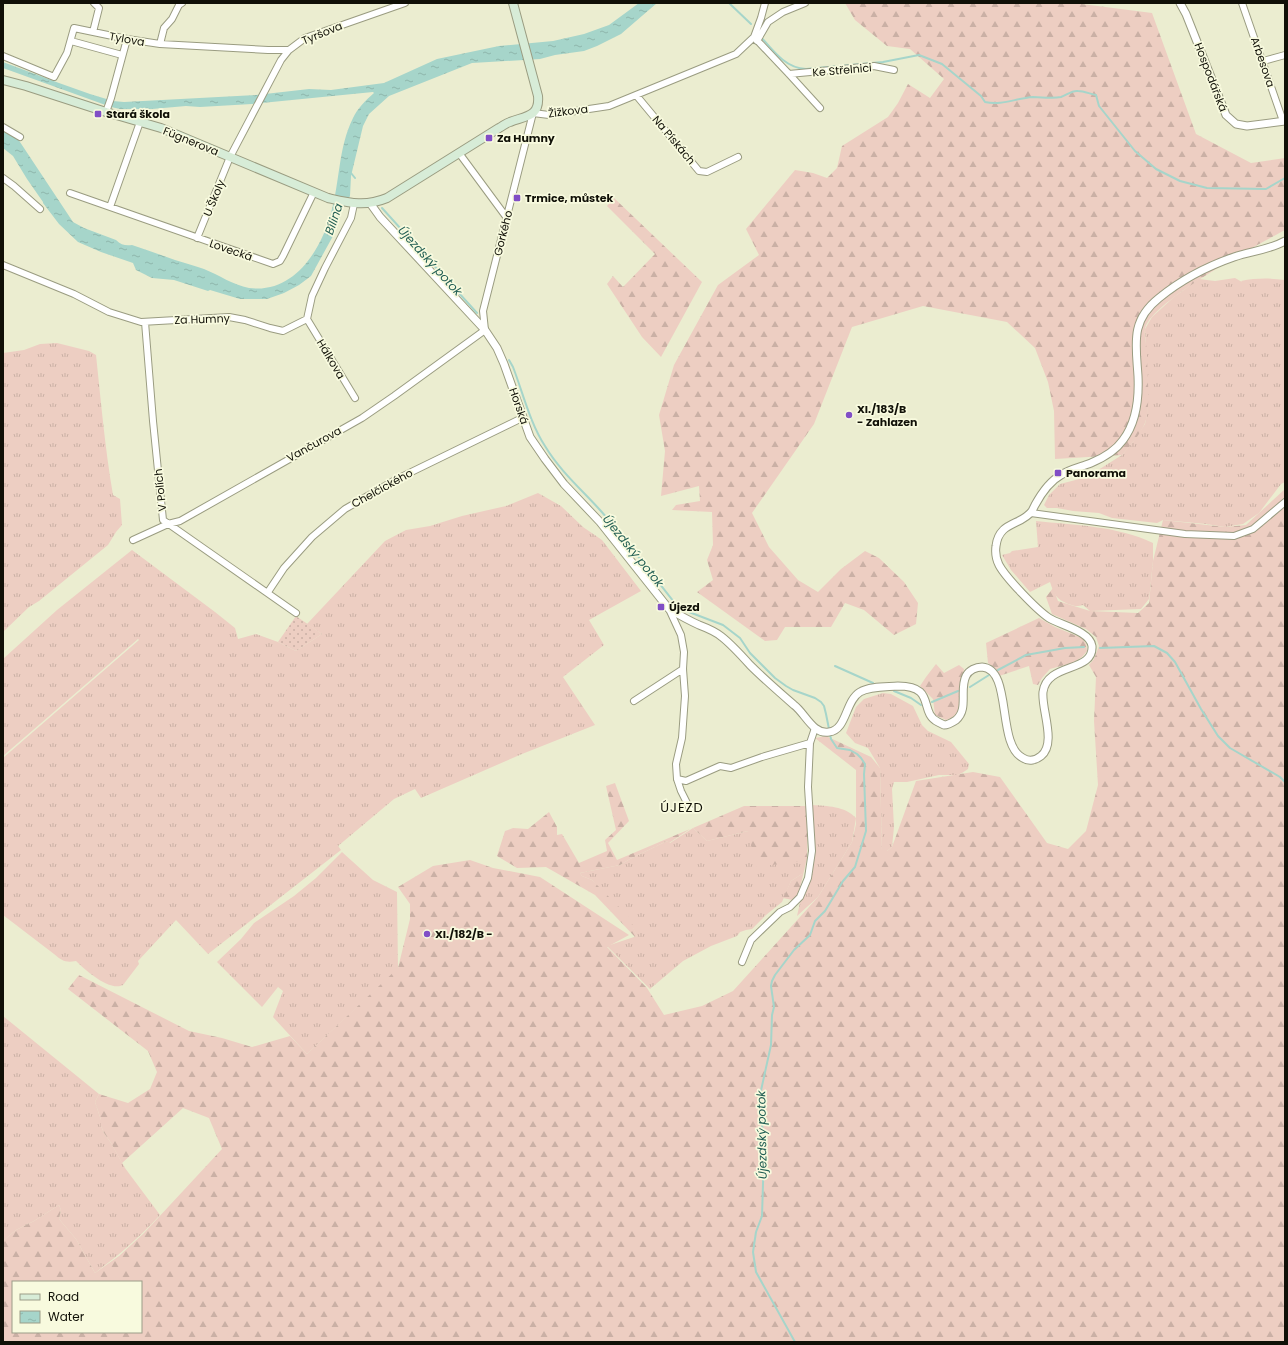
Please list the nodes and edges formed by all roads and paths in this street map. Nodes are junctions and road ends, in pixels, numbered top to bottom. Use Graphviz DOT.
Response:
graph roads {
  1 [pos="405,3"];
  2 [pos="513,3"];
  3 [pos="765,3"];
  4 [pos="805,3"];
  5 [pos="1180,3"];
  6 [pos="1242,3"];
  7 [pos="180,4"];
  8 [pos="97,6"];
  9 [pos="93,32"];
  10 [pos="756,39"];
  11 [pos="127,40"];
  12 [pos="71,41"];
  13 [pos="160,44"];
  14 [pos="289,50"];
  15 [pos="122,54"];
  16 [pos="1285,55"];
  17 [pos="3,56"];
  18 [pos="1263,61"];
  19 [pos="894,70"];
  20 [pos="789,74"];
  21 [pos="3,80"];
  22 [pos="636,95"];
  23 [pos="820,108"];
  24 [pos="107,110"];
  25 [pos="533,113"];
  26 [pos="1284,121"];
  27 [pos="140,122"];
  28 [pos="3,127"];
  29 [pos="20,137"];
  30 [pos="459,153"];
  31 [pos="230,157"];
  32 [pos="738,157"];
  33 [pos="3,178"];
  34 [pos="314,192"];
  35 [pos="70,193"];
  36 [pos="351,203"];
  37 [pos="370,203"];
  38 [pos="110,207"];
  39 [pos="40,209"];
  40 [pos="506,218"];
  41 [pos="197,238"];
  42 [pos="1283,243"];
  43 [pos="3,265"];
  44 [pos="307,319"];
  45 [pos="145,322"];
  46 [pos="485,330"];
  47 [pos="355,398"];
  48 [pos="522,418"];
  49 [pos="1285,502"];
  50 [pos="1031,513"];
  51 [pos="168,524"];
  52 [pos="133,540"];
  53 [pos="268,592"];
  54 [pos="669,609"];
  55 [pos="296,612"];
  56 [pos="683,669"];
  57 [pos="634,701"];
  58 [pos="815,728"];
  59 [pos="810,743"];
  60 [pos="677,779"];
  61 [pos="690,809"];
  62 [pos="742,962"];
  1 -- 14 [label="street, Tyršova"];
  2 -- 25 [label="main road"];
  3 -- 10 [label="street, Žižkova"];
  4 -- 10 [label="street"];
  5 -- 26 [label="street, Hospodářská"];
  6 -- 18 [label="street, Arbesova"];
  7 -- 13 [label="street"];
  8 -- 9 [label="street"];
  9 -- 11 [label="street, Tylova"];
  9 -- 12 [label="street, Tylova"];
  10 -- 20 [label="street, Ke Střelnici"];
  10 -- 22 [label="street, Žižkova"];
  11 -- 13 [label="street, Tylova"];
  11 -- 15 [label="street"];
  12 -- 15 [label="street"];
  12 -- 17 [label="street, Tylova"];
  13 -- 14 [label="street, Tylova"];
  14 -- 31 [label="street, Tyršova"];
  15 -- 24 [label="street"];
  16 -- 18 [label="street"];
  18 -- 26 [label="street, Arbesova"];
  19 -- 20 [label="street, Ke Střelnici"];
  20 -- 23 [label="street, Ke Střelnici"];
  21 -- 24 [label="main road, Fügnerova"];
  22 -- 25 [label="street, Žižkova"];
  22 -- 32 [label="street, Na Pískách"];
  24 -- 27 [label="main road, Fügnerova"];
  25 -- 30 [label="main road, Žižkova"];
  25 -- 40 [label="street, Gorkého"];
  27 -- 31 [label="main road, Fügnerova"];
  27 -- 38 [label="street"];
  28 -- 29 [label="street"];
  30 -- 37 [label="main road, Žižkova"];
  30 -- 40 [label="street"];
  31 -- 34 [label="main road, Fügnerova"];
  31 -- 41 [label="street, U Školy"];
  33 -- 39 [label="street"];
  34 -- 36 [label="main road, Fügnerova"];
  34 -- 41 [label="street, Lovecká"];
  35 -- 38 [label="street, Lovecká"];
  36 -- 37 [label="main road, Žižkova"];
  36 -- 44 [label="street"];
  37 -- 46 [label="street, Horská"];
  38 -- 41 [label="street, Lovecká"];
  40 -- 46 [label="street, Gorkého"];
  42 -- 50 [label="street"];
  43 -- 45 [label="street, Za Humny"];
  44 -- 45 [label="street, Za Humny"];
  44 -- 47 [label="street, Hálkova"];
  45 -- 51 [label="street, V Polích"];
  46 -- 48 [label="street, Horská"];
  46 -- 51 [label="street, Vančurova"];
  48 -- 53 [label="street, Chelčického"];
  48 -- 54 [label="street, Horská"];
  49 -- 50 [label="street"];
  50 -- 58 [label="street"];
  51 -- 52 [label="street, Vančurova"];
  51 -- 53 [label="street, V Polích"];
  53 -- 55 [label="street, V Polích"];
  54 -- 56 [label="street"];
  54 -- 58 [label="street"];
  56 -- 57 [label="street"];
  56 -- 60 [label="street"];
  58 -- 59 [label="street"];
  59 -- 60 [label="street"];
  59 -- 62 [label="street"];
  60 -- 61 [label="street"];
}
